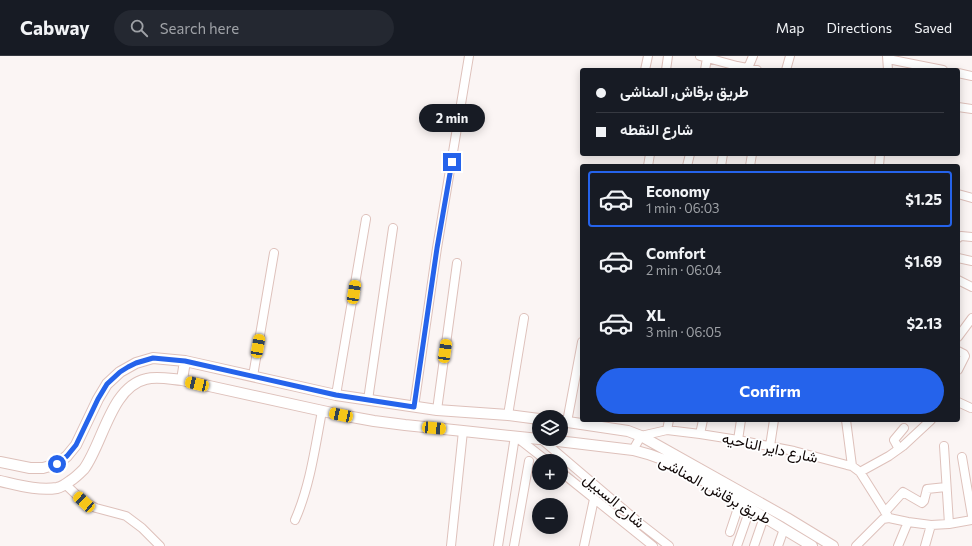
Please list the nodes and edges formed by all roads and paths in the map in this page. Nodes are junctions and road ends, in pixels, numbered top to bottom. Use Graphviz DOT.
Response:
graph roads {
  1 [pos="469,56"];
  2 [pos="648,56"];
  3 [pos="668,56"];
  4 [pos="753,56"];
  5 [pos="790,56"];
  6 [pos="704,57"];
  7 [pos="887,58"];
  8 [pos="645,68"];
  9 [pos="666,68"];
  10 [pos="705,68"];
  11 [pos="737,68"];
  12 [pos="753,68"];
  13 [pos="787,68"];
  14 [pos="888,68"];
  15 [pos="934,68"];
  16 [pos="960,73"];
  17 [pos="972,76"];
  18 [pos="960,107"];
  19 [pos="972,109"];
  20 [pos="960,195"];
  21 [pos="972,198"];
  22 [pos="366,219"];
  23 [pos="393,228"];
  24 [pos="960,237"];
  25 [pos="972,237"];
  26 [pos="274,253"];
  27 [pos="960,258"];
  28 [pos="972,261"];
  29 [pos="457,263"];
  30 [pos="960,281"];
  31 [pos="972,287"];
  32 [pos="524,318"];
  33 [pos="972,318"];
  34 [pos="960,334"];
  35 [pos="580,351"];
  36 [pos="960,352"];
  37 [pos="185,361"];
  38 [pos="960,366"];
  39 [pos="253,376"];
  40 [pos="182,380"];
  41 [pos="336,395"];
  42 [pos="368,400"];
  43 [pos="960,403"];
  44 [pos="414,407"];
  45 [pos="971,408"];
  46 [pos="437,410"];
  47 [pos="567,410"];
  48 [pos="322,411"];
  49 [pos="508,416"];
  50 [pos="532,418"];
  51 [pos="568,422"];
  52 [pos="669,422"];
  53 [pos="703,422"];
  54 [pos="741,422"];
  55 [pos="774,422"];
  56 [pos="846,422"];
  57 [pos="930,422"];
  58 [pos="613,424"];
  59 [pos="904,428"];
  60 [pos="667,430"];
  61 [pos="464,431"];
  62 [pos="700,434"];
  63 [pos="515,436"];
  64 [pos="641,436"];
  65 [pos="532,438"];
  66 [pos="738,440"];
  67 [pos="568,442"];
  68 [pos="548,446"];
  69 [pos="770,446"];
  70 [pos="944,446"];
  71 [pos="899,449"];
  72 [pos="634,450"];
  73 [pos="538,454"];
  74 [pos="962,457"];
  75 [pos="529,461"];
  76 [pos="0,462"];
  77 [pos="852,466"];
  78 [pos="860,472"];
  79 [pos="568,478"];
  80 [pos="0,481"];
  81 [pos="65,484"];
  82 [pos="946,487"];
  83 [pos="594,499"];
  84 [pos="740,502"];
  85 [pos="750,509"];
  86 [pos="887,515"];
  87 [pos="972,516"];
  88 [pos="764,517"];
  89 [pos="295,520"];
  90 [pos="972,520"];
  91 [pos="908,522"];
  92 [pos="949,524"];
  93 [pos="931,525"];
  94 [pos="784,529"];
  95 [pos="730,532"];
  96 [pos="160,546"];
  97 [pos="451,546"];
  98 [pos="498,546"];
  99 [pos="514,546"];
  100 [pos="584,546"];
  101 [pos="653,546"];
  102 [pos="669,546"];
  103 [pos="737,546"];
  104 [pos="754,546"];
  105 [pos="778,546"];
  106 [pos="812,546"];
  107 [pos="833,546"];
  108 [pos="856,546"];
  109 [pos="898,546"];
  110 [pos="925,546"];
  1 -- 44 [label="street"];
  2 -- 8 [label="street"];
  3 -- 9 [label="street"];
  4 -- 12 [label="street"];
  5 -- 13 [label="street"];
  6 -- 10 [label="street"];
  6 -- 11 [label="street"];
  7 -- 14 [label="street"];
  7 -- 15 [label="street"];
  16 -- 17 [label="street"];
  18 -- 19 [label="street"];
  20 -- 21 [label="street"];
  22 -- 41 [label="street"];
  23 -- 42 [label="street"];
  24 -- 25 [label="street"];
  26 -- 39 [label="street"];
  27 -- 28 [label="street"];
  29 -- 46 [label="street"];
  30 -- 31 [label="street"];
  32 -- 49 [label="street"];
  33 -- 34 [label="street"];
  35 -- 47 [label="street"];
  36 -- 38 [label="street"];
  37 -- 39 [label="street"];
  37 -- 40 [label="street"];
  37 -- 76 [label="street"];
  39 -- 41 [label="street"];
  40 -- 48 [label="street, طريق برقاش, المناشى"];
  40 -- 81 [label="street, طريق برقاش, المناشى"];
  41 -- 42 [label="street"];
  42 -- 44 [label="street"];
  43 -- 45 [label="street"];
  44 -- 46 [label="street"];
  46 -- 49 [label="street"];
  48 -- 61 [label="street, طريق برقاش, المناشى"];
  48 -- 89 [label="street"];
  49 -- 50 [label="street"];
  51 -- 58 [label="street"];
  52 -- 60 [label="street"];
  53 -- 62 [label="street"];
  54 -- 66 [label="street"];
  55 -- 69 [label="street"];
  56 -- 77 [label="street"];
  57 -- 71 [label="street"];
  58 -- 64 [label="street"];
  59 -- 71 [label="street"];
  60 -- 62 [label="street, شارع داير الناحيه"];
  60 -- 64 [label="street, شارع داير الناحيه"];
  61 -- 63 [label="street, طريق برقاش, المناشى"];
  61 -- 97 [label="street"];
  62 -- 66 [label="street, شارع داير الناحيه"];
  63 -- 65 [label="street, طريق برقاش, المناشى"];
  63 -- 73 [label="street"];
  63 -- 98 [label="street"];
  64 -- 72 [label="street"];
  64 -- 107 [label="street"];
  66 -- 69 [label="street, شارع داير الناحيه"];
  67 -- 72 [label="street, طريق برقاش, المناشى"];
  68 -- 102 [label="street, شارع السبيل"];
  69 -- 77 [label="street, شارع داير الناحيه"];
  70 -- 82 [label="street"];
  71 -- 78 [label="street"];
  72 -- 84 [label="street, طريق برقاش, المناشى"];
  74 -- 87 [label="street"];
  75 -- 99 [label="street"];
  77 -- 78 [label="street, شارع داير الناحيه"];
  78 -- 86 [label="street, شارع داير الناحيه"];
  79 -- 83 [label="street, شارع السبيل"];
  80 -- 81 [label="street, طريق برقاش, المناشى"];
  81 -- 96 [label="street"];
  82 -- 86 [label="street"];
  82 -- 92 [label="street"];
  83 -- 100 [label="street"];
  83 -- 101 [label="street, شارع السبيل"];
  84 -- 85 [label="street, طريق برقاش, المناشى"];
  84 -- 95 [label="street"];
  85 -- 88 [label="street, طريق برقاش, المناشى"];
  85 -- 103 [label="street"];
  86 -- 91 [label="street"];
  86 -- 108 [label="street"];
  88 -- 94 [label="street, طريق برقاش, المناشى"];
  88 -- 104 [label="street"];
  90 -- 92 [label="street"];
  91 -- 93 [label="street"];
  91 -- 109 [label="street"];
  92 -- 93 [label="street"];
  93 -- 110 [label="street"];
  94 -- 105 [label="street"];
  94 -- 106 [label="street, طريق برقاش, المناشى"];
}
